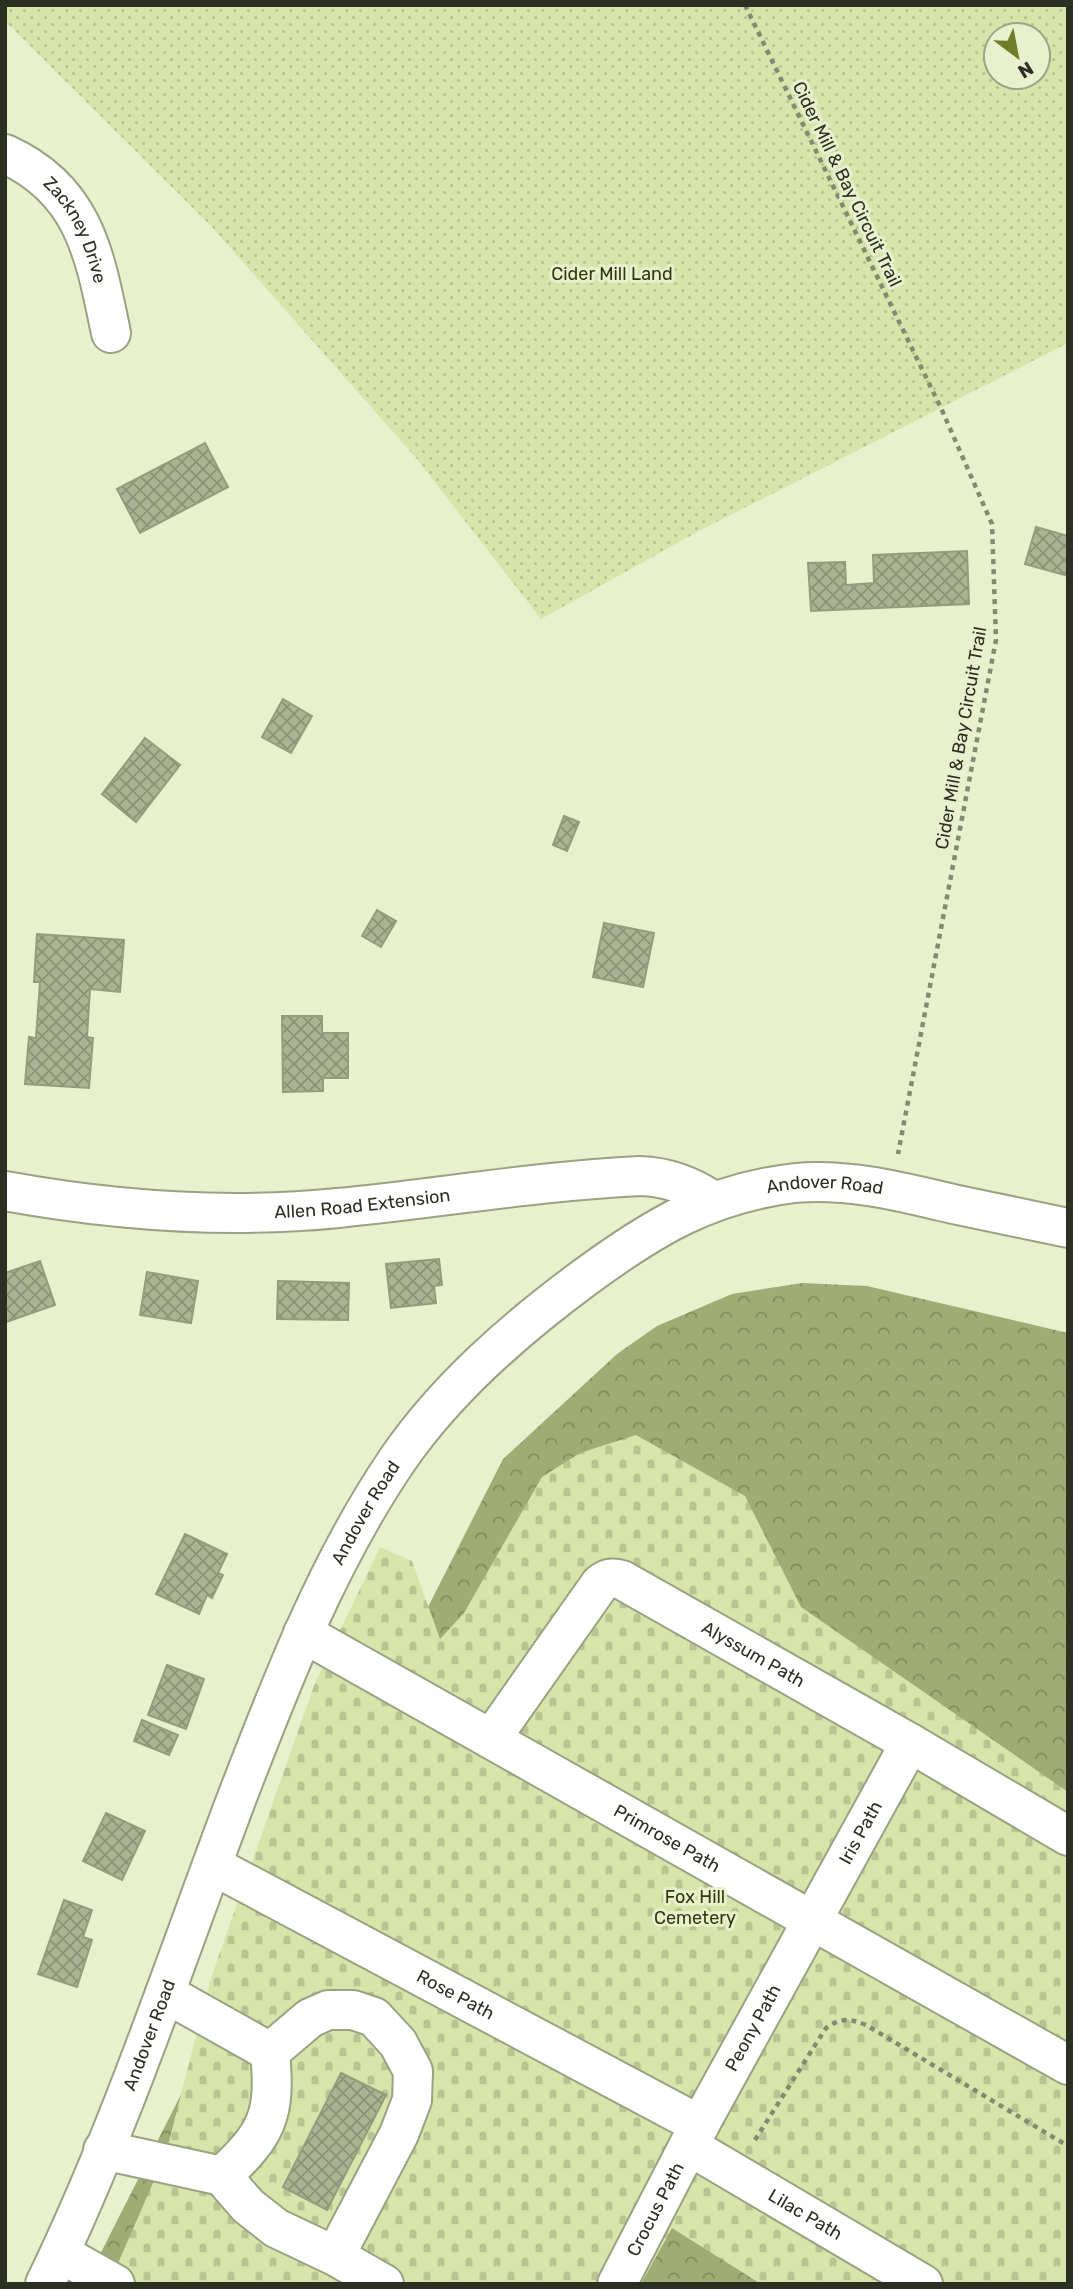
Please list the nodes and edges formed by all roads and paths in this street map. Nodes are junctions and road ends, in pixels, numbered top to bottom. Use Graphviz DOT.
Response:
graph roads {
  1 [pos="745,5"];
  2 [pos="5,154"];
  3 [pos="111,333"];
  4 [pos="892,1190"];
  5 [pos="5,1191"];
  6 [pos="713,1201"];
  7 [pos="1068,1228"];
  8 [pos="303,1633"];
  9 [pos="491,1739"];
  10 [pos="910,1744"];
  11 [pos="1068,1836"];
  12 [pos="212,1865"];
  13 [pos="813,1921"];
  14 [pos="165,1993"];
  15 [pos="270,2052"];
  16 [pos="1068,2065"];
  17 [pos="694,2135"];
  18 [pos="1068,2146"];
  19 [pos="103,2150"];
  20 [pos="735,2172"];
  21 [pos="222,2176"];
  22 [pos="335,2256"];
  23 [pos="52,2268"];
  24 [pos="116,2284"];
  25 [pos="384,2284"];
  26 [pos="617,2284"];
  27 [pos="923,2284"];
  1 -- 4 [label="path, Cider Mill & Bay Circuit Trail"];
  2 -- 3 [label="main road, Zackney Drive"];
  4 -- 6 [label="main road, Andover Road"];
  4 -- 7 [label="main road, Andover Road"];
  5 -- 6 [label="main road, Allen Road Extension"];
  6 -- 8 [label="main road, Andover Road"];
  8 -- 9 [label="main road, Primrose Path"];
  8 -- 12 [label="main road, Andover Road"];
  9 -- 10 [label="main road, Alyssum Path"];
  9 -- 13 [label="main road, Primrose Path"];
  10 -- 11 [label="main road, Alyssum Path"];
  10 -- 13 [label="main road, Iris Path"];
  12 -- 14 [label="main road, Andover Road"];
  12 -- 17 [label="main road, Rose Path"];
  13 -- 16 [label="main road, Primrose Path"];
  13 -- 17 [label="main road, Peony Path"];
  14 -- 15 [label="main road"];
  14 -- 19 [label="main road, Andover Road"];
  15 -- 21 [label="main road"];
  15 -- 22 [label="main road"];
  17 -- 20 [label="main road, Lilac Path"];
  17 -- 26 [label="main road, Crocus Path"];
  18 -- 20 [label="path"];
  19 -- 21 [label="main road"];
  19 -- 23 [label="main road, Andover Road"];
  20 -- 27 [label="main road, Lilac Path"];
  21 -- 22 [label="main road"];
  22 -- 25 [label="main road"];
  23 -- 24 [label="main road"];
}
